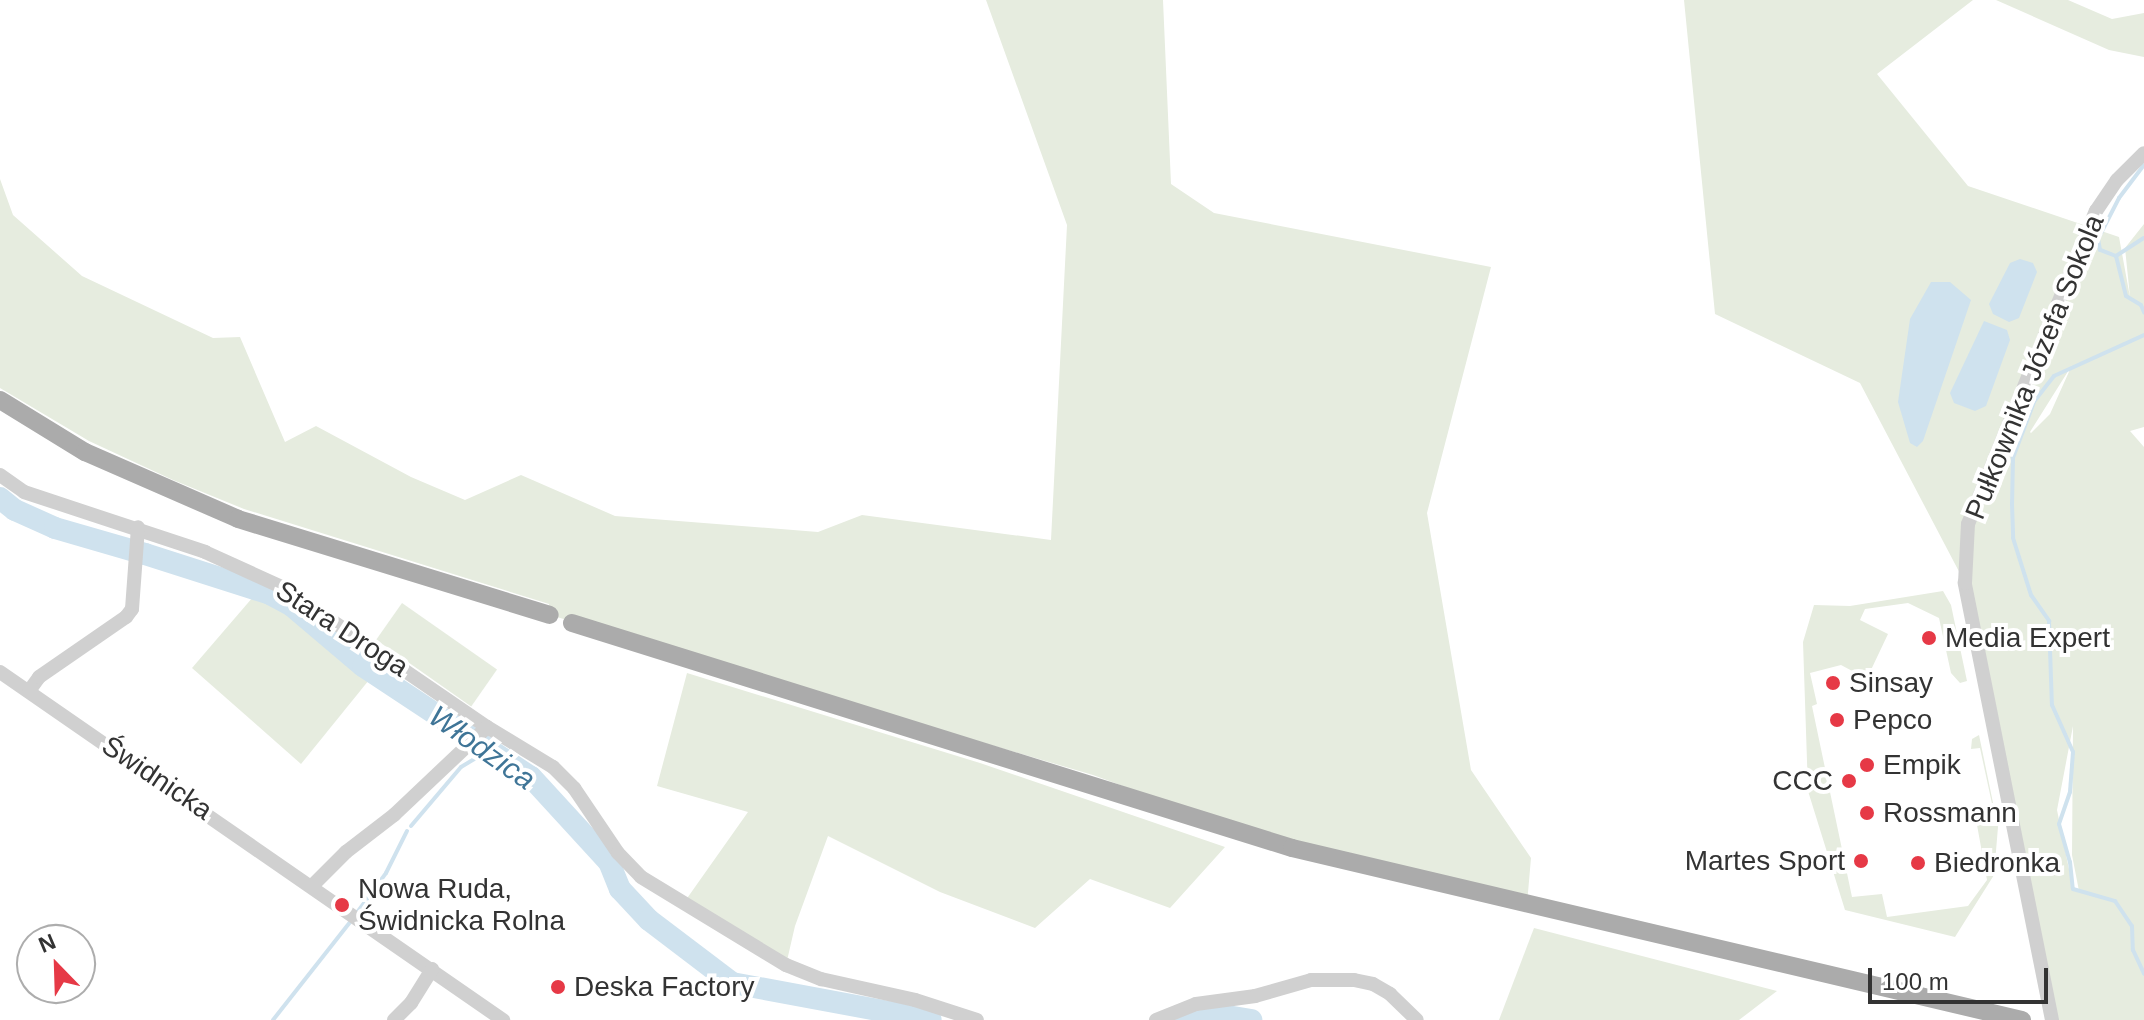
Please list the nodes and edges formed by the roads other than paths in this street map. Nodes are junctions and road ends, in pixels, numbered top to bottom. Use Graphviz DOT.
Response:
graph roads {
  1 [pos="2144,153"];
  2 [pos="0,400"];
  3 [pos="0,475"];
  4 [pos="138,531"];
  5 [pos="550,615"];
  6 [pos="572,623"];
  7 [pos="0,672"];
  8 [pos="29,691"];
  9 [pos="485,730"];
  10 [pos="313,885"];
  11 [pos="432,969"];
  12 [pos="394,1020"];
  13 [pos="503,1020"];
  14 [pos="977,1020"];
  15 [pos="1156,1020"];
  16 [pos="1417,1020"];
  17 [pos="2022,1020"];
  18 [pos="2052,1020"];
  1 -- 18 [label="street, Pułkownika Józefa Sokola"];
  2 -- 5 [label="main road"];
  3 -- 4 [label="street, Stara Droga"];
  4 -- 8 [label="street"];
  4 -- 9 [label="street, Stara Droga"];
  6 -- 17 [label="main road"];
  7 -- 8 [label="street, Świdnicka"];
  8 -- 10 [label="street, Świdnicka"];
  9 -- 10 [label="street"];
  9 -- 14 [label="street, Stara Droga"];
  10 -- 11 [label="street, Świdnicka"];
  11 -- 12 [label="street"];
  11 -- 13 [label="street, Świdnicka"];
  15 -- 16 [label="street"];
}
